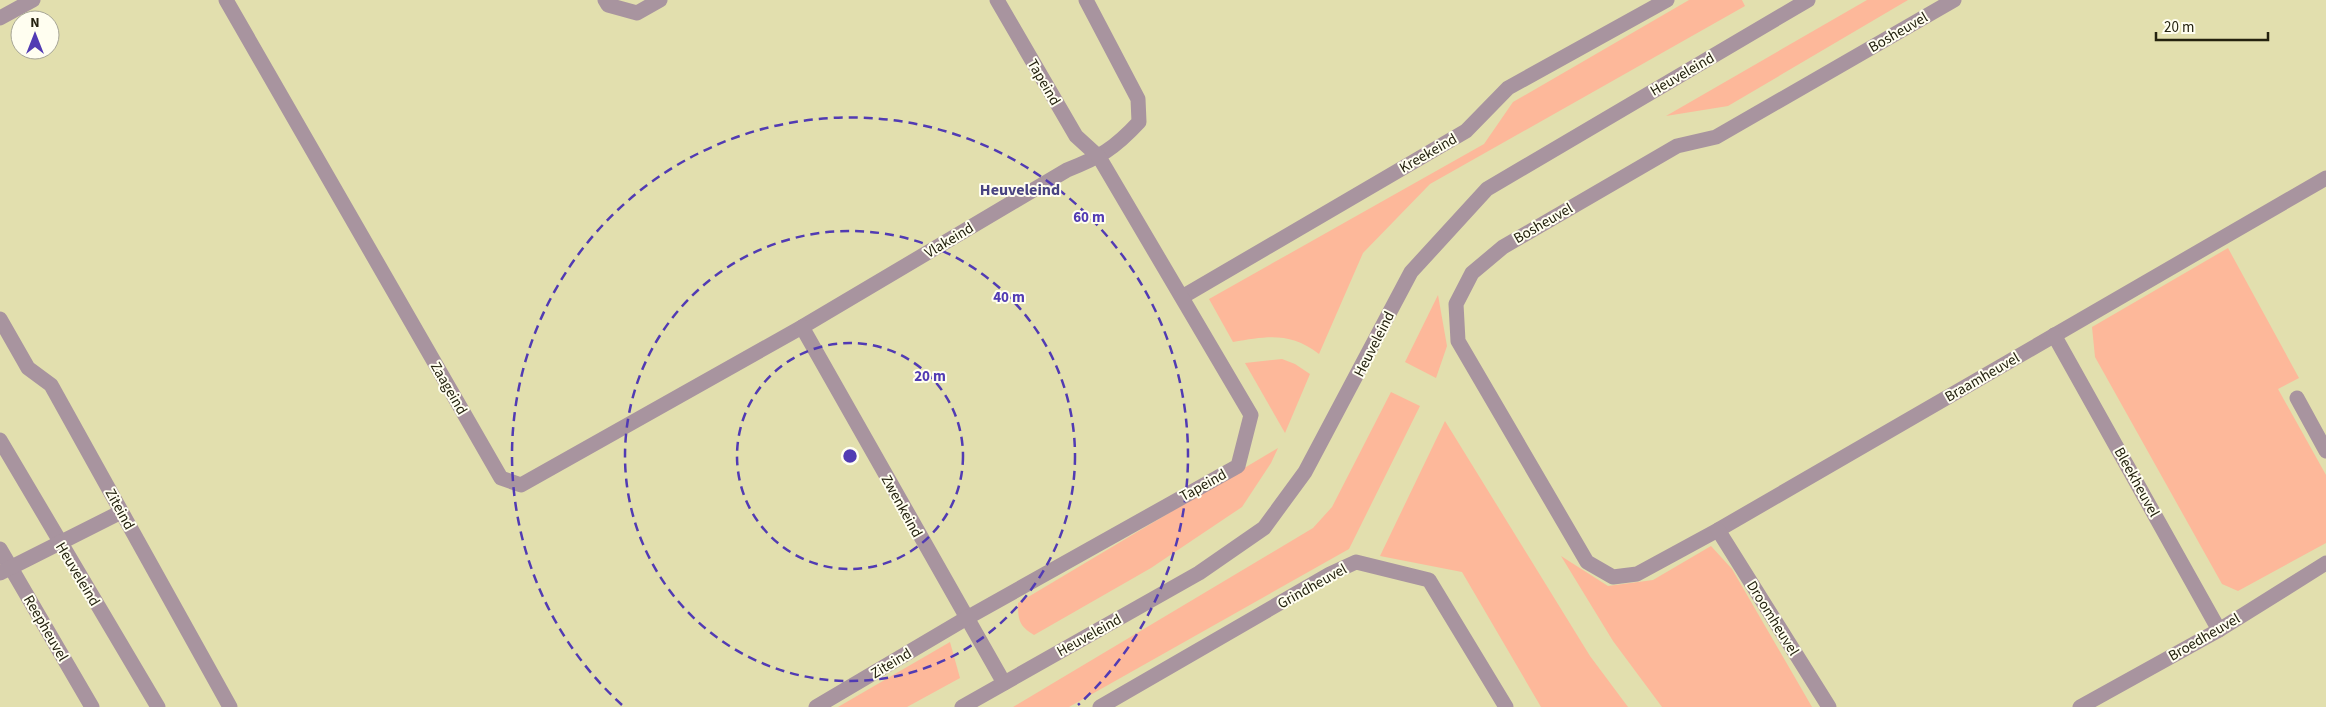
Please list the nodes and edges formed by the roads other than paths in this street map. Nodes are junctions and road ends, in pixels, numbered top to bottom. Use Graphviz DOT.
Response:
graph roads {
  1 [pos="33,0"];
  2 [pos="226,0"];
  3 [pos="606,0"];
  4 [pos="660,0"];
  5 [pos="997,0"];
  6 [pos="1086,0"];
  7 [pos="1666,0"];
  8 [pos="1808,0"];
  9 [pos="1954,0"];
  10 [pos="1784,6"];
  11 [pos="0,18"];
  12 [pos="1099,157"];
  13 [pos="2326,178"];
  14 [pos="1182,297"];
  15 [pos="0,319"];
  16 [pos="802,327"];
  17 [pos="2054,335"];
  18 [pos="2297,398"];
  19 [pos="0,440"];
  20 [pos="2326,451"];
  21 [pos="122,512"];
  22 [pos="1718,530"];
  23 [pos="60,543"];
  24 [pos="0,549"];
  25 [pos="2326,563"];
  26 [pos="5,570"];
  27 [pos="1637,574"];
  28 [pos="965,619"];
  29 [pos="2219,630"];
  30 [pos="1004,683"];
  31 [pos="92,707"];
  32 [pos="158,707"];
  33 [pos="230,707"];
  34 [pos="816,707"];
  35 [pos="962,707"];
  36 [pos="1100,707"];
  37 [pos="1506,707"];
  38 [pos="1829,707"];
  39 [pos="2080,707"];
  1 -- 11 [label="street"];
  2 -- 16 [label="street, Zaageind"];
  3 -- 4 [label="street"];
  5 -- 12 [label="street, Tapeind"];
  6 -- 12 [label="street"];
  7 -- 14 [label="street, Kreekeind"];
  8 -- 10 [label="street, Heuveleind"];
  9 -- 27 [label="street, Bosheuvel"];
  10 -- 30 [label="street, Heuveleind"];
  12 -- 14 [label="street, Tapeind"];
  12 -- 16 [label="street, Vlakeind"];
  13 -- 17 [label="street, Braamheuvel"];
  14 -- 28 [label="street, Tapeind"];
  15 -- 21 [label="street, Ziteind"];
  16 -- 28 [label="street, Zwenkeind"];
  17 -- 22 [label="street, Braamheuvel"];
  17 -- 29 [label="street, Bleekheuvel"];
  18 -- 20 [label="street"];
  19 -- 23 [label="street, Heuveleind"];
  21 -- 23 [label="street"];
  21 -- 33 [label="street, Ziteind"];
  22 -- 27 [label="street, Braamheuvel"];
  22 -- 38 [label="street, Droomheuvel"];
  23 -- 26 [label="street"];
  23 -- 32 [label="street, Heuveleind"];
  24 -- 26 [label="street, Reepheuvel"];
  25 -- 29 [label="street, Broedheuvel"];
  26 -- 31 [label="street, Reepheuvel"];
  28 -- 30 [label="street, Zwenkeind"];
  28 -- 34 [label="street, Ziteind"];
  29 -- 39 [label="street, Broedheuvel"];
  30 -- 35 [label="street, Heuveleind"];
  36 -- 37 [label="street, Grindheuvel"];
}
